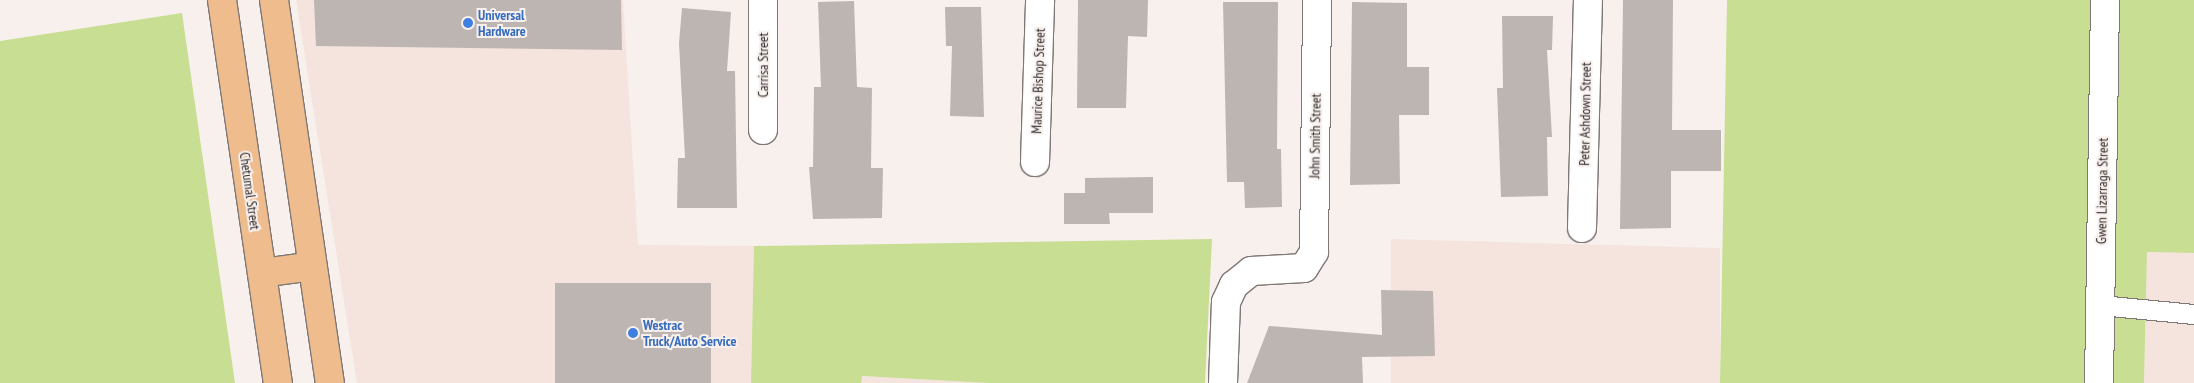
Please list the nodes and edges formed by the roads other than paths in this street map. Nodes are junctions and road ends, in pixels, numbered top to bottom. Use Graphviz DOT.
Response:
graph roads {
  1 [pos="222,0"];
  2 [pos="274,0"];
  3 [pos="762,0"];
  4 [pos="1040,0"];
  5 [pos="1317,0"];
  6 [pos="1588,0"];
  7 [pos="2105,0"];
  8 [pos="763,130"];
  9 [pos="1035,162"];
  10 [pos="1582,228"];
  11 [pos="313,266"];
  12 [pos="262,273"];
  13 [pos="2100,305"];
  14 [pos="2194,314"];
  15 [pos="278,383"];
  16 [pos="330,383"];
  17 [pos="1223,383"];
  18 [pos="2099,383"];
  1 -- 12 [label="highway, Chetumal Street"];
  2 -- 11 [label="highway"];
  3 -- 8 [label="street, Carrisa Street"];
  4 -- 9 [label="street, Maurice Bishop Street"];
  5 -- 17 [label="street, John Smith Street"];
  6 -- 10 [label="street, Peter Ashdown Street"];
  7 -- 13 [label="street, Gwen Lizarraga Street"];
  11 -- 12 [label="highway"];
  11 -- 16 [label="highway"];
  12 -- 15 [label="highway, Chetumal Street"];
  13 -- 14 [label="lane"];
  13 -- 18 [label="street, Gwen Lizarraga Street"];
}
